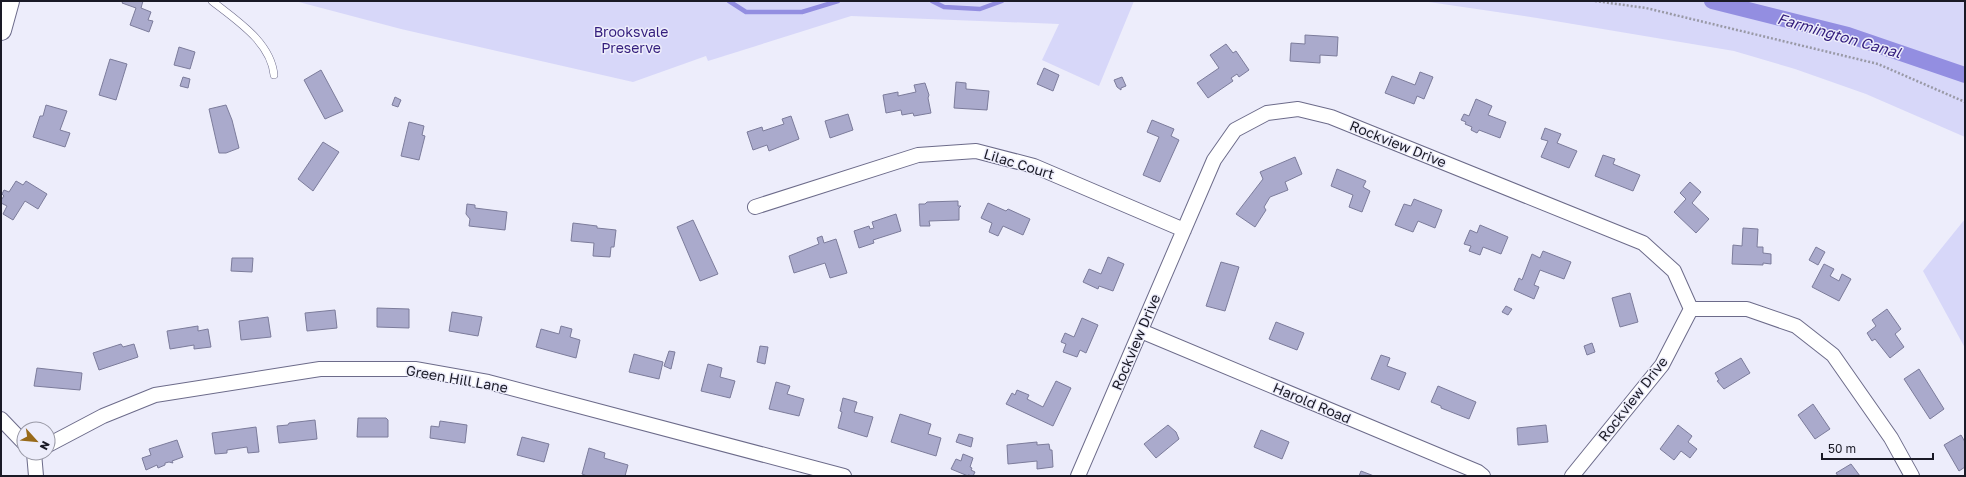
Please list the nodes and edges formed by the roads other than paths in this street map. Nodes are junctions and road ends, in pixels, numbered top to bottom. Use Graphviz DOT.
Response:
graph roads {
  1 [pos="9,1"];
  2 [pos="212,1"];
  3 [pos="1,30"];
  4 [pos="274,75"];
  5 [pos="755,208"];
  6 [pos="1184,230"];
  7 [pos="1691,309"];
  8 [pos="1141,331"];
  9 [pos="1,419"];
  10 [pos="16,435"];
  11 [pos="56,441"];
  12 [pos="35,461"];
  13 [pos="36,476"];
  14 [pos="844,476"];
  15 [pos="1078,476"];
  16 [pos="1483,476"];
  17 [pos="1572,476"];
  18 [pos="1912,476"];
  1 -- 3 [label="street"];
  2 -- 4 [label="lane"];
  5 -- 6 [label="street, Lilac Court"];
  6 -- 7 [label="street, Rockview Drive"];
  6 -- 8 [label="street, Rockview Drive"];
  7 -- 17 [label="street, Rockview Drive"];
  7 -- 18 [label="street"];
  8 -- 15 [label="street, Rockview Drive"];
  8 -- 16 [label="street, Harold Road"];
  9 -- 10 [label="street"];
  11 -- 14 [label="street, Green Hill Lane"];
  12 -- 13 [label="street"];
}
